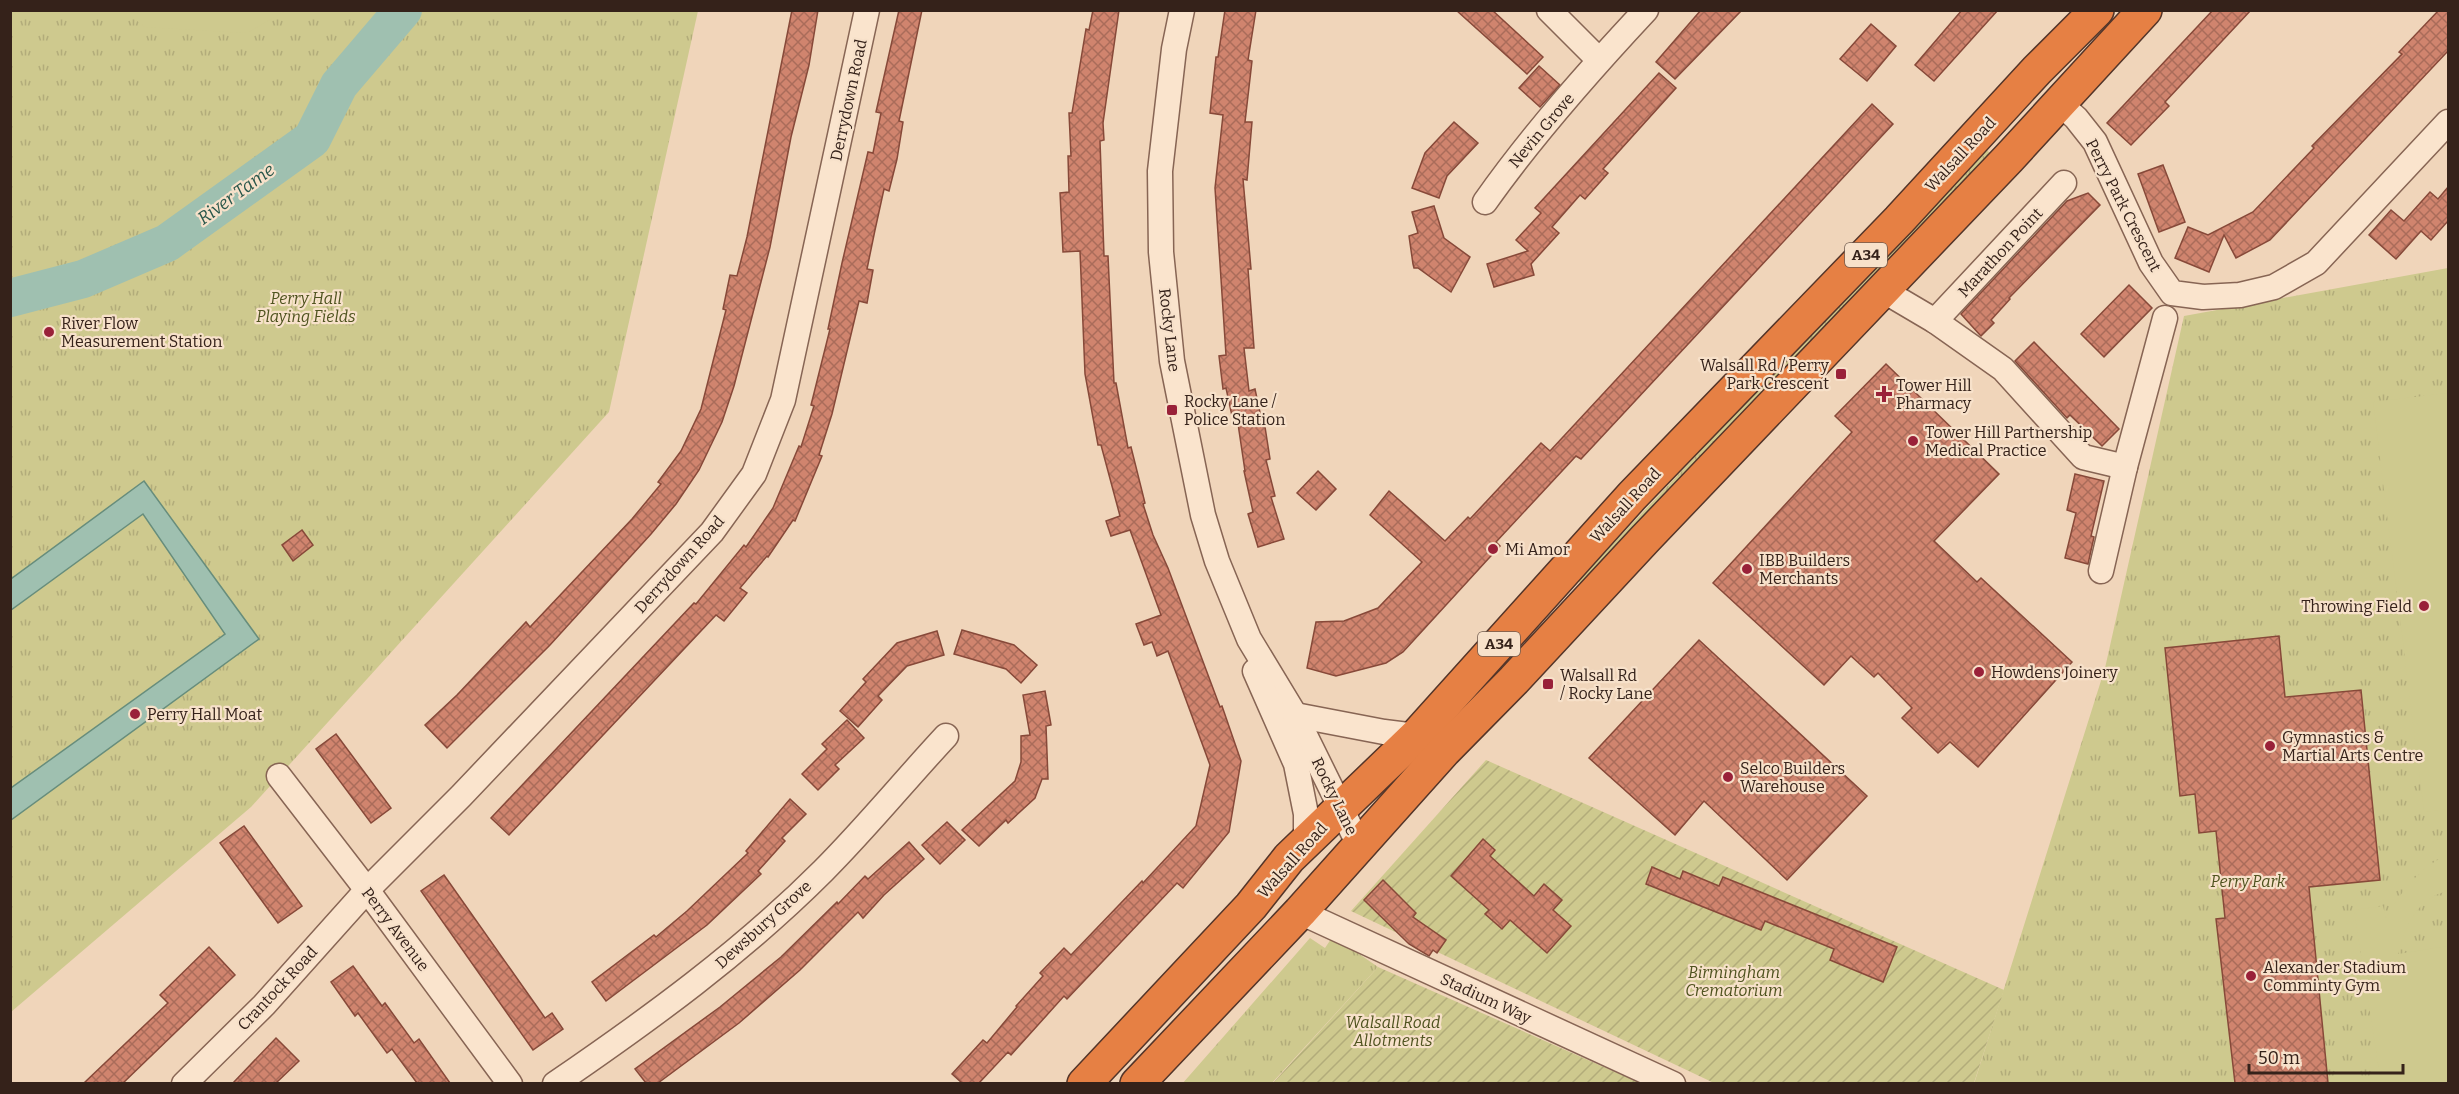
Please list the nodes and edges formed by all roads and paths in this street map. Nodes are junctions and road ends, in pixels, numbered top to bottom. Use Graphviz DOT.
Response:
graph roads {
  1 [pos="867,10"];
  2 [pos="1182,10"];
  3 [pos="1549,10"];
  4 [pos="1646,10"];
  5 [pos="2097,10"];
  6 [pos="2145,10"];
  7 [pos="1599,60"];
  8 [pos="2059,103"];
  9 [pos="2448,122"];
  10 [pos="2064,183"];
  11 [pos="1485,202"];
  12 [pos="1896,298"];
  13 [pos="2165,318"];
  14 [pos="1935,321"];
  15 [pos="2125,467"];
  16 [pos="2101,571"];
  17 [pos="1249,639"];
  18 [pos="1295,715"];
  19 [pos="946,736"];
  20 [pos="1416,736"];
  21 [pos="279,776"];
  22 [pos="1341,807"];
  23 [pos="1306,840"];
  24 [pos="1359,845"];
  25 [pos="367,890"];
  26 [pos="1251,906"];
  27 [pos="1300,912"];
  28 [pos="184,1083"];
  29 [pos="510,1083"];
  30 [pos="555,1083"];
  31 [pos="1084,1083"];
  32 [pos="1137,1083"];
  33 [pos="1673,1083"];
  1 -- 25 [label="street, Derrydown Road"];
  2 -- 17 [label="street, Rocky Lane"];
  3 -- 7 [label="street"];
  4 -- 7 [label="street, Nevin Grove"];
  5 -- 20 [label="highway, Walsall Road / A34"];
  6 -- 8 [label="highway, A34"];
  7 -- 11 [label="street, Nevin Grove"];
  8 -- 9 [label="street, Perry Park Crescent"];
  8 -- 24 [label="highway, A34"];
  10 -- 14 [label="street, Marathon Point"];
  12 -- 14 [label="street"];
  13 -- 15 [label="street"];
  14 -- 15 [label="street"];
  15 -- 16 [label="street"];
  17 -- 18 [label="street, Rocky Lane"];
  17 -- 23 [label="street, Rocky Lane"];
  18 -- 20 [label="street"];
  18 -- 22 [label="street, Rocky Lane"];
  19 -- 30 [label="street, Dewsbury Grove"];
  20 -- 22 [label="highway, Walsall Road / A34"];
  21 -- 25 [label="street, Perry Avenue"];
  22 -- 23 [label="highway, Walsall Road / A34"];
  22 -- 24 [label="street, Rocky Lane"];
  23 -- 26 [label="highway, Walsall Road / A34"];
  24 -- 27 [label="highway, A34"];
  25 -- 28 [label="street, Crantock Road"];
  25 -- 29 [label="street, Perry Avenue"];
  26 -- 27 [label="highway"];
  26 -- 31 [label="highway, Walsall Road / A34"];
  27 -- 32 [label="highway, A34"];
  27 -- 33 [label="street, Stadium Way"];
}
